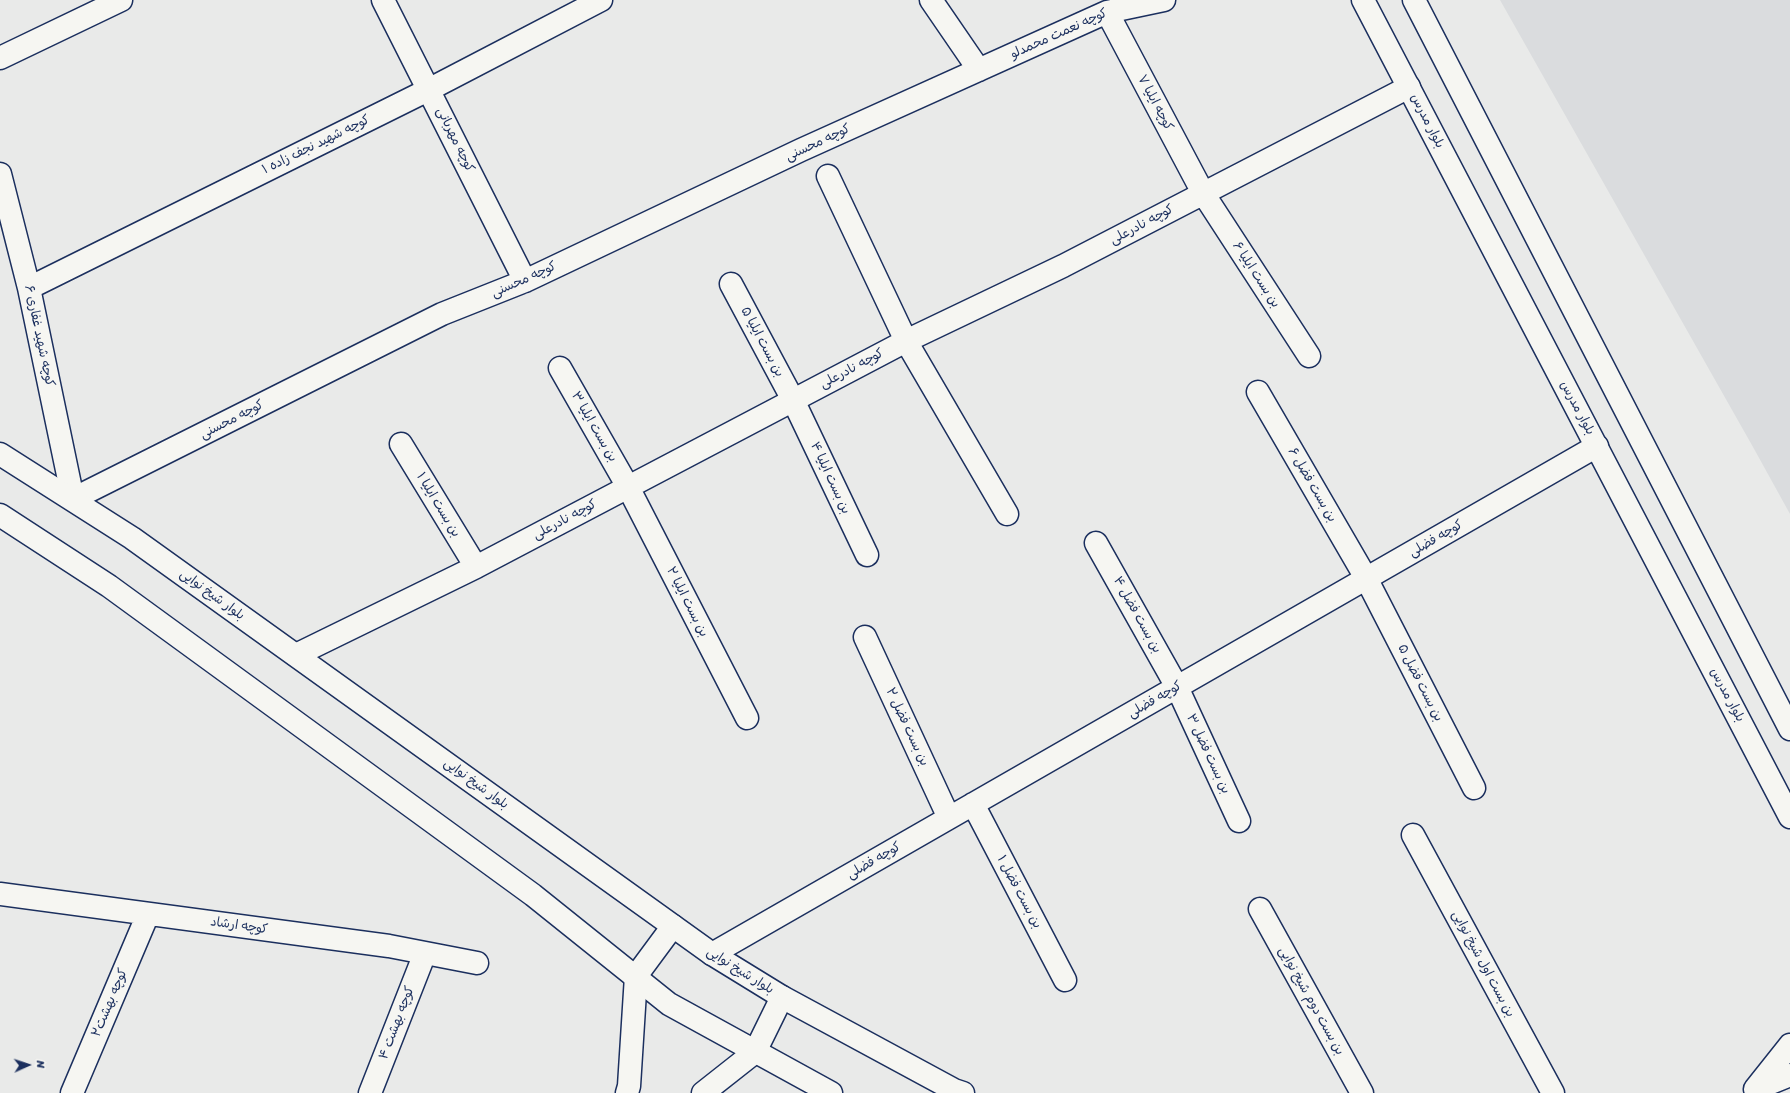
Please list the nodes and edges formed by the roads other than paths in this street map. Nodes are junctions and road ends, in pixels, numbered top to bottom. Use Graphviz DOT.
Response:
graph roads {
  1 [pos="121,0"];
  2 [pos="383,0"];
  3 [pos="601,0"];
  4 [pos="931,0"];
  5 [pos="1164,0"];
  6 [pos="1363,0"];
  7 [pos="1414,0"];
  8 [pos="1107,12"];
  9 [pos="0,58"];
  10 [pos="979,70"];
  11 [pos="1409,87"];
  12 [pos="430,89"];
  13 [pos="0,174"];
  14 [pos="828,176"];
  15 [pos="1203,193"];
  16 [pos="525,281"];
  17 [pos="731,284"];
  18 [pos="29,288"];
  19 [pos="906,341"];
  20 [pos="1309,356"];
  21 [pos="560,368"];
  22 [pos="1258,392"];
  23 [pos="793,400"];
  24 [pos="401,444"];
  25 [pos="1597,446"];
  26 [pos="0,454"];
  27 [pos="628,487"];
  28 [pos="73,499"];
  29 [pos="1007,514"];
  30 [pos="0,515"];
  31 [pos="1096,543"];
  32 [pos="867,555"];
  33 [pos="476,567"];
  34 [pos="1366,578"];
  35 [pos="865,637"];
  36 [pos="296,655"];
  37 [pos="1177,687"];
  38 [pos="747,718"];
  39 [pos="1790,729"];
  40 [pos="1474,788"];
  41 [pos="973,804"];
  42 [pos="1790,817"];
  43 [pos="949,818"];
  44 [pos="1240,821"];
  45 [pos="1413,836"];
  46 [pos="0,894"];
  47 [pos="1260,909"];
  48 [pos="148,914"];
  49 [pos="673,926"];
  50 [pos="425,953"];
  51 [pos="712,954"];
  52 [pos="477,963"];
  53 [pos="636,976"];
  54 [pos="1065,980"];
  55 [pos="782,997"];
  56 [pos="1790,1045"];
  57 [pos="755,1052"];
  58 [pos="1790,1075"];
  59 [pos="1763,1090"];
  60 [pos="72,1093"];
  61 [pos="370,1093"];
  62 [pos="627,1093"];
  63 [pos="703,1093"];
  64 [pos="831,1093"];
  65 [pos="963,1093"];
  66 [pos="1362,1093"];
  67 [pos="1553,1093"];
  1 -- 9 [label="street"];
  2 -- 12 [label="street, کوچه مهربانی"];
  3 -- 12 [label="street, کوچه شهید نجف زاده ۱"];
  4 -- 10 [label="street"];
  5 -- 8 [label="street, کوچه نعمت محمدلو"];
  6 -- 11 [label="street, بلوار مدرس"];
  7 -- 39 [label="street"];
  8 -- 10 [label="street, کوچه نعمت محمدلو"];
  8 -- 15 [label="street, ۷ کوچه ایلیا"];
  10 -- 16 [label="street, کوچه محسنی"];
  11 -- 15 [label="street, کوچه نادرعلی"];
  11 -- 25 [label="street, بلوار مدرس"];
  12 -- 16 [label="street, کوچه مهربانی"];
  12 -- 18 [label="street, کوچه شهید نجف زاده ۱"];
  13 -- 18 [label="street, کوچه شهید غفاری ۶"];
  14 -- 19 [label="street"];
  15 -- 19 [label="street, کوچه نادرعلی"];
  15 -- 20 [label="street, ۶ بن بست ایلیا"];
  16 -- 28 [label="street, کوچه محسنی"];
  17 -- 23 [label="street, ۵ بن بست ایلیا"];
  18 -- 28 [label="street, کوچه شهید غفاری ۶"];
  19 -- 23 [label="street, کوچه نادرعلی"];
  19 -- 29 [label="street"];
  21 -- 27 [label="street, ۳ بن بست ایلیا"];
  22 -- 34 [label="street, ۶ بن بست فضل"];
  23 -- 27 [label="street, کوچه نادرعلی"];
  23 -- 32 [label="street, ۴ بن بست ایلیا"];
  24 -- 33 [label="street, بن بست ایلیا ۱"];
  25 -- 34 [label="street, کوچه فضلی"];
  25 -- 42 [label="street, بلوار مدرس"];
  26 -- 28 [label="street, بلوار شیخ نوایی"];
  27 -- 33 [label="street, کوچه نادرعلی"];
  27 -- 38 [label="street, بن بست ایلیا ۲"];
  28 -- 36 [label="street, بلوار شیخ نوایی"];
  30 -- 53 [label="street"];
  31 -- 37 [label="street, ۴ بن بست فضل"];
  33 -- 36 [label="street, کوچه نادرعلی"];
  34 -- 37 [label="street, کوچه فضلی"];
  34 -- 40 [label="street, ۵ بن بست فضل"];
  35 -- 43 [label="street, ۲ بن بست فضل"];
  36 -- 49 [label="street, بلوار شیخ نوایی"];
  37 -- 41 [label="street, کوچه فضلی"];
  37 -- 44 [label="street, ۳ بن بست فضل"];
  41 -- 43 [label="street, کوچه فضلی"];
  41 -- 54 [label="street, بن بست فضل ۱"];
  43 -- 51 [label="street, کوچه فضلی"];
  45 -- 67 [label="street, بن بست اول شیخ نوایی"];
  46 -- 48 [label="street, کوچه ارشاد"];
  47 -- 66 [label="street, بن بست دوم شیخ نوایی"];
  48 -- 50 [label="street, کوچه ارشاد"];
  48 -- 60 [label="street, کوچه بهشت۲"];
  49 -- 51 [label="street, بلوار شیخ نوایی"];
  49 -- 53 [label="street"];
  50 -- 52 [label="street, کوچه ارشاد"];
  50 -- 61 [label="street, کوچه بهشت ۴"];
  51 -- 55 [label="street, بلوار شیخ نوایی"];
  53 -- 57 [label="street"];
  53 -- 62 [label="street"];
  55 -- 57 [label="street"];
  55 -- 65 [label="street, بلوار شیخ نوایی"];
  56 -- 59 [label="street"];
  57 -- 63 [label="street"];
  57 -- 64 [label="street"];
  58 -- 59 [label="street"];
}
